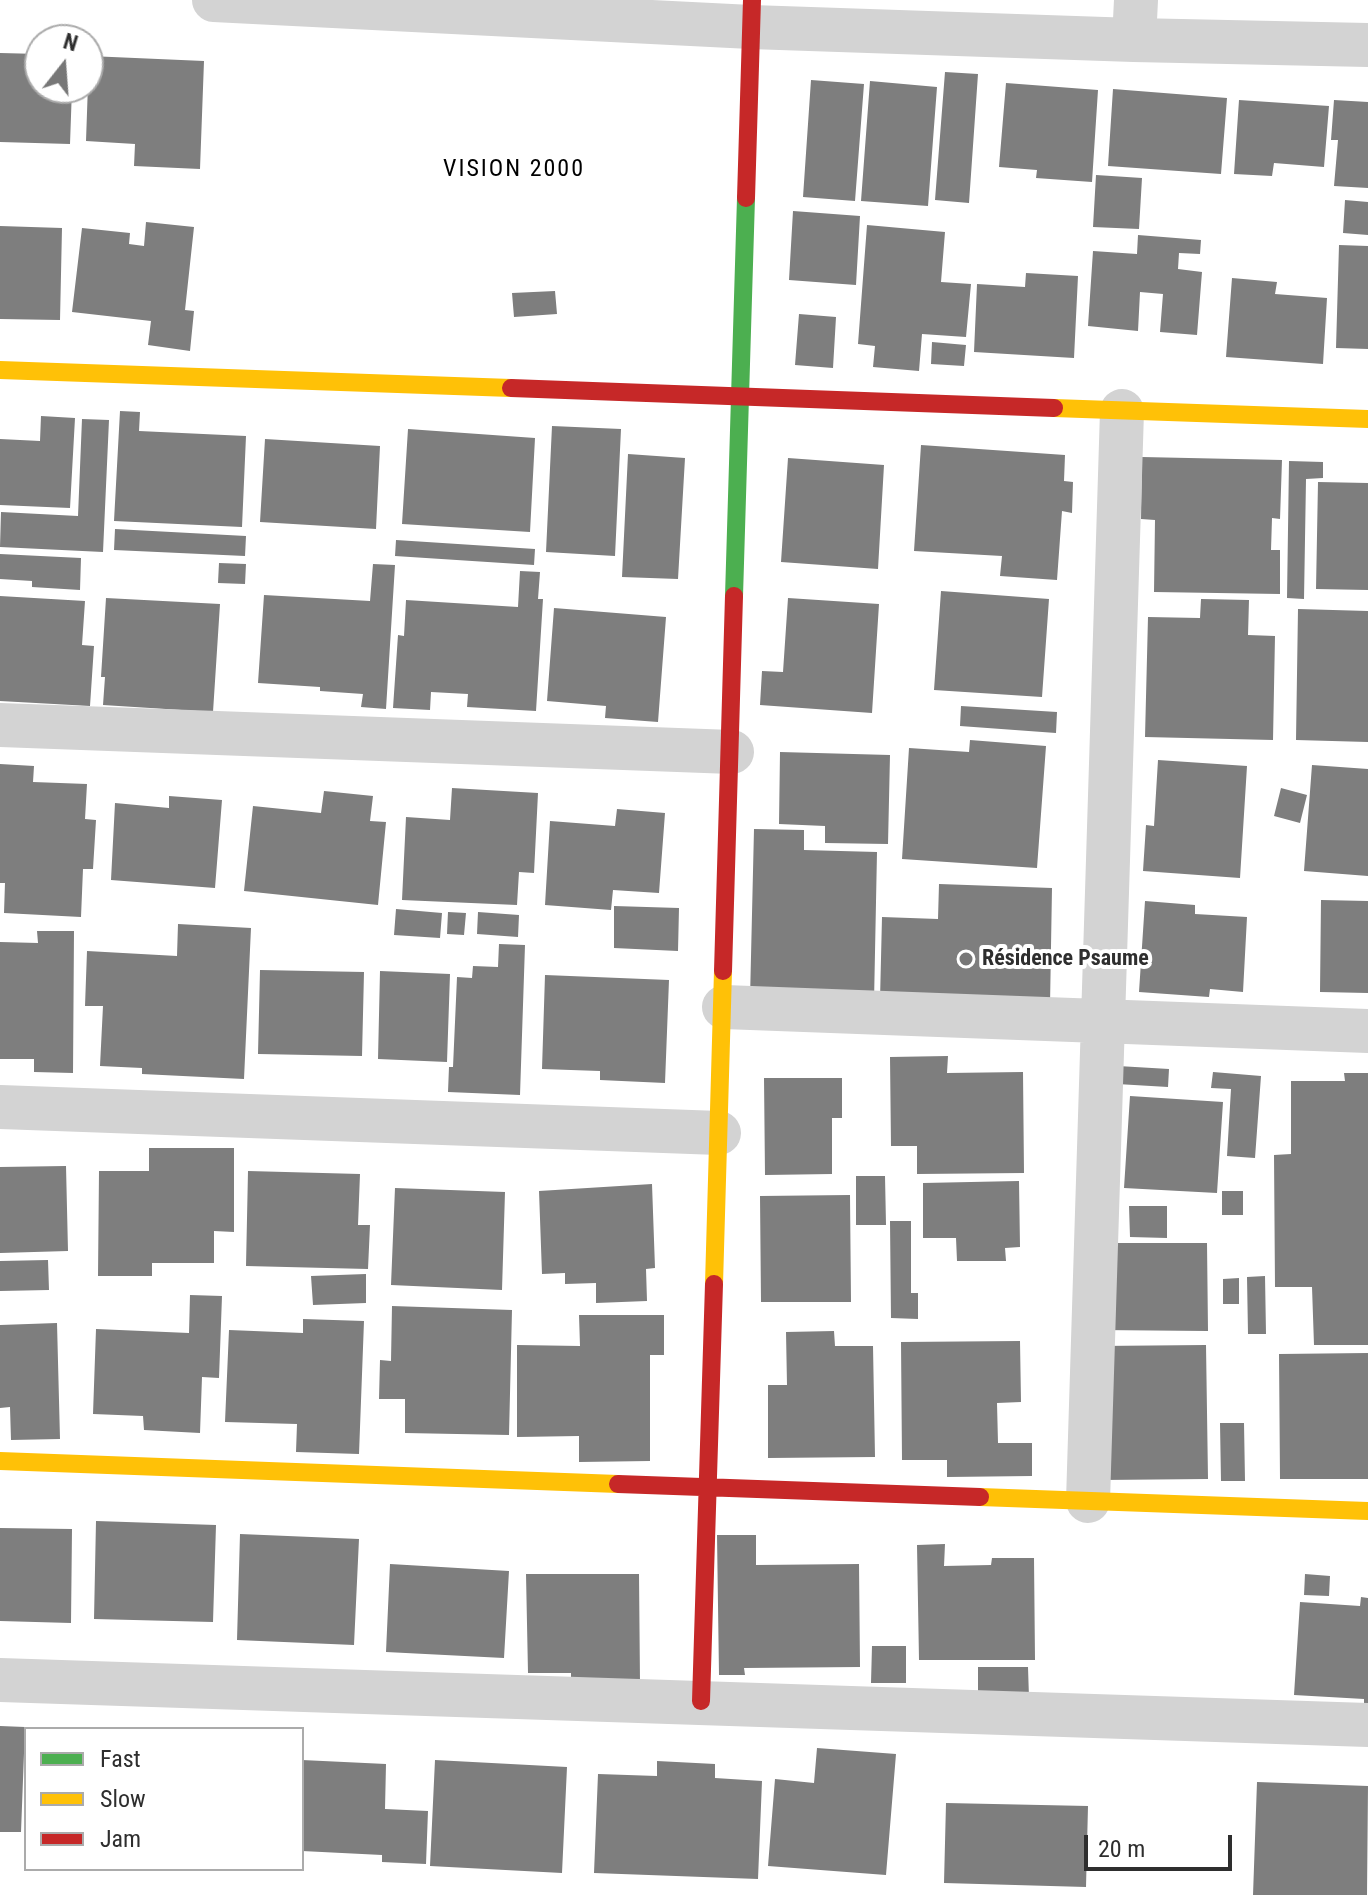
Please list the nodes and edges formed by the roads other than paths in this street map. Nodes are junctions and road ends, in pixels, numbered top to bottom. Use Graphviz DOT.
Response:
graph roads {
  1 [pos="214,0"];
  2 [pos="391,4"];
  3 [pos="752,14"];
  4 [pos="1135,20"];
  5 [pos="1368,45"];
  6 [pos="0,370"];
  7 [pos="742,397"];
  8 [pos="1122,411"];
  9 [pos="1368,419"];
  10 [pos="0,725"];
  11 [pos="732,752"];
  12 [pos="724,1007"];
  13 [pos="1102,1022"];
  14 [pos="1368,1031"];
  15 [pos="0,1107"];
  16 [pos="719,1133"];
  17 [pos="0,1461"];
  18 [pos="709,1487"];
  19 [pos="1088,1501"];
  20 [pos="1368,1511"];
  21 [pos="0,1680"];
  22 [pos="701,1701"];
  23 [pos="1368,1725"];
  1 -- 2 [label="street"];
  2 -- 3 [label="street"];
  3 -- 4 [label="street"];
  3 -- 7 [label="street"];
  4 -- 5 [label="street"];
  6 -- 7 [label="street"];
  7 -- 8 [label="street"];
  7 -- 11 [label="street"];
  8 -- 9 [label="street"];
  8 -- 13 [label="street"];
  10 -- 11 [label="street"];
  11 -- 12 [label="street"];
  12 -- 13 [label="street"];
  12 -- 16 [label="street"];
  13 -- 14 [label="street"];
  13 -- 19 [label="street"];
  15 -- 16 [label="street"];
  16 -- 18 [label="street"];
  17 -- 18 [label="street"];
  18 -- 19 [label="street"];
  18 -- 22 [label="street"];
  19 -- 20 [label="street"];
  21 -- 22 [label="street"];
  22 -- 23 [label="street"];
}
